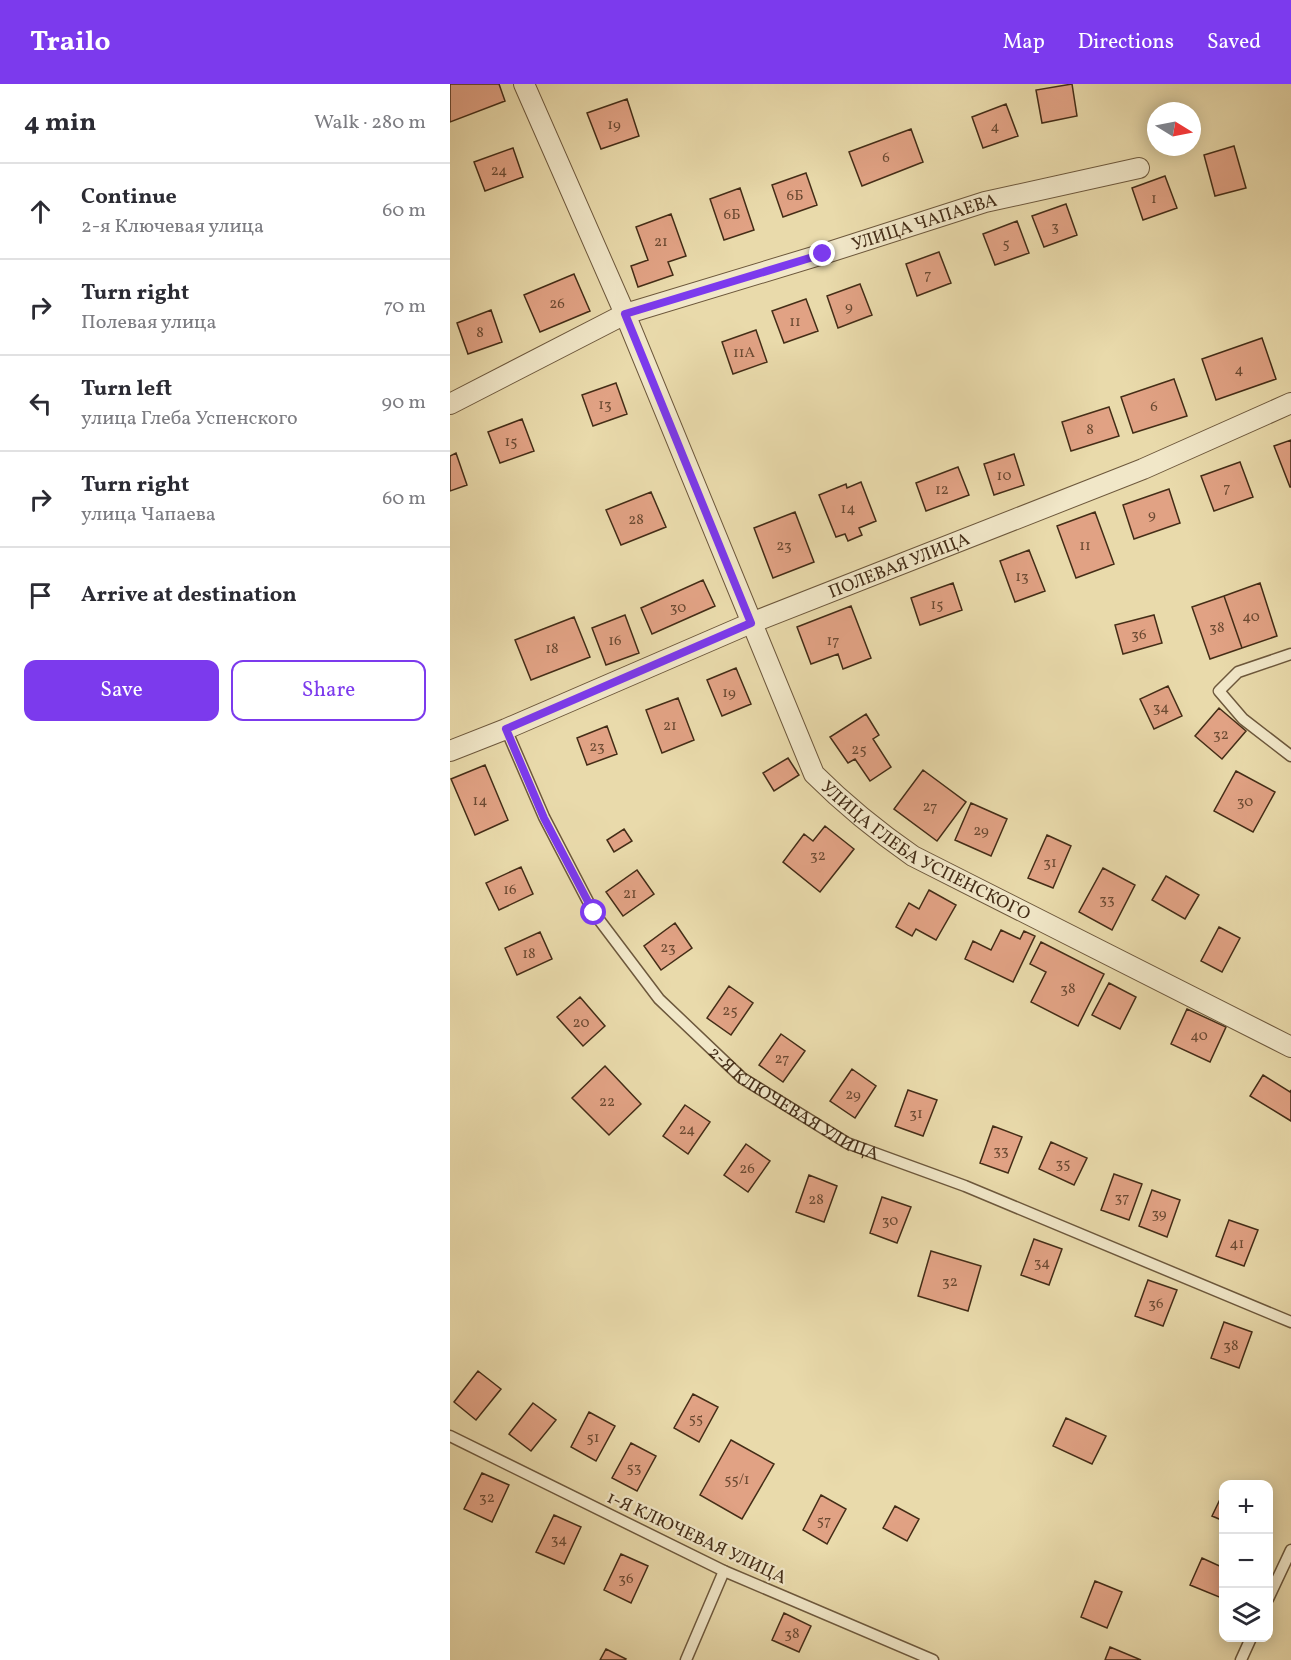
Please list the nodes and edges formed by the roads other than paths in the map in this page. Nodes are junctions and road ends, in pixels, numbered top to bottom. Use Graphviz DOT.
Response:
graph roads {
  1 [pos="525,84"];
  2 [pos="1139,168"];
  3 [pos="625,314"];
  4 [pos="1291,403"];
  5 [pos="450,404"];
  6 [pos="751,623"];
  7 [pos="1291,654"];
  8 [pos="506,729"];
  9 [pos="450,751"];
  10 [pos="1291,756"];
  11 [pos="1291,1047"];
  12 [pos="1291,1322"];
  13 [pos="450,1436"];
  14 [pos="1291,1550"];
  15 [pos="724,1571"];
  16 [pos="1273,1590"];
  17 [pos="1249,1642"];
  18 [pos="686,1660"];
  19 [pos="933,1660"];
  20 [pos="1241,1660"];
  1 -- 3 [label="street, УЛИЦА ГЛЕБА УСПЕНСКОГО"];
  2 -- 3 [label="street, УЛИЦА ЧАПАЕВА"];
  3 -- 5 [label="street, УЛИЦА ЧАПАЕВА"];
  3 -- 6 [label="street, УЛИЦА ГЛЕБА УСПЕНСКОГО"];
  4 -- 6 [label="street, ПОЛЕВАЯ УЛИЦА"];
  6 -- 8 [label="street, ПОЛЕВАЯ УЛИЦА"];
  6 -- 11 [label="street, УЛИЦА ГЛЕБА УСПЕНСКОГО"];
  7 -- 10 [label="lane"];
  8 -- 9 [label="street"];
  8 -- 12 [label="lane, 2-Я КЛЮЧЕВАЯ УЛИЦА"];
  13 -- 15 [label="lane, 1-Я КЛЮЧЕВАЯ УЛИЦА"];
  14 -- 16 [label="lane"];
  15 -- 18 [label="lane"];
  15 -- 19 [label="lane, 1-Я КЛЮЧЕВАЯ УЛИЦА"];
  17 -- 20 [label="lane"];
}
